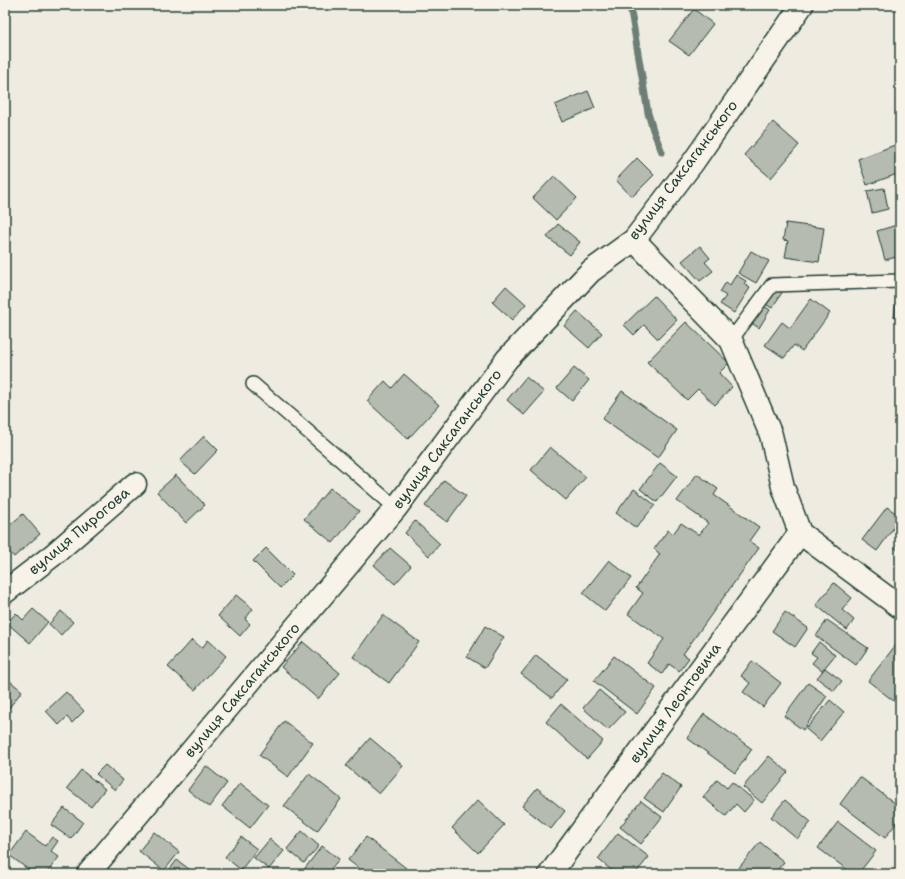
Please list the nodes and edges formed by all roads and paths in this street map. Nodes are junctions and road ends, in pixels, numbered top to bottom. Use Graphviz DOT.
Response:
graph roads {
  1 [pos="802,5"];
  2 [pos="634,240"];
  3 [pos="900,281"];
  4 [pos="731,340"];
  5 [pos="253,384"];
  6 [pos="135,484"];
  7 [pos="396,508"];
  8 [pos="800,533"];
  9 [pos="5,592"];
  10 [pos="900,607"];
  11 [pos="88,874"];
  12 [pos="550,874"];
  1 -- 2 [label="street, вулиця Саксаганського"];
  2 -- 4 [label="street"];
  2 -- 7 [label="street, вулиця Саксаганського"];
  3 -- 4 [label="lane"];
  4 -- 8 [label="street"];
  5 -- 7 [label="lane"];
  6 -- 9 [label="street, вулиця Пирогова"];
  7 -- 11 [label="street, вулиця Саксаганського"];
  8 -- 10 [label="street"];
  8 -- 12 [label="street, вулиця Леонтовича"];
}
